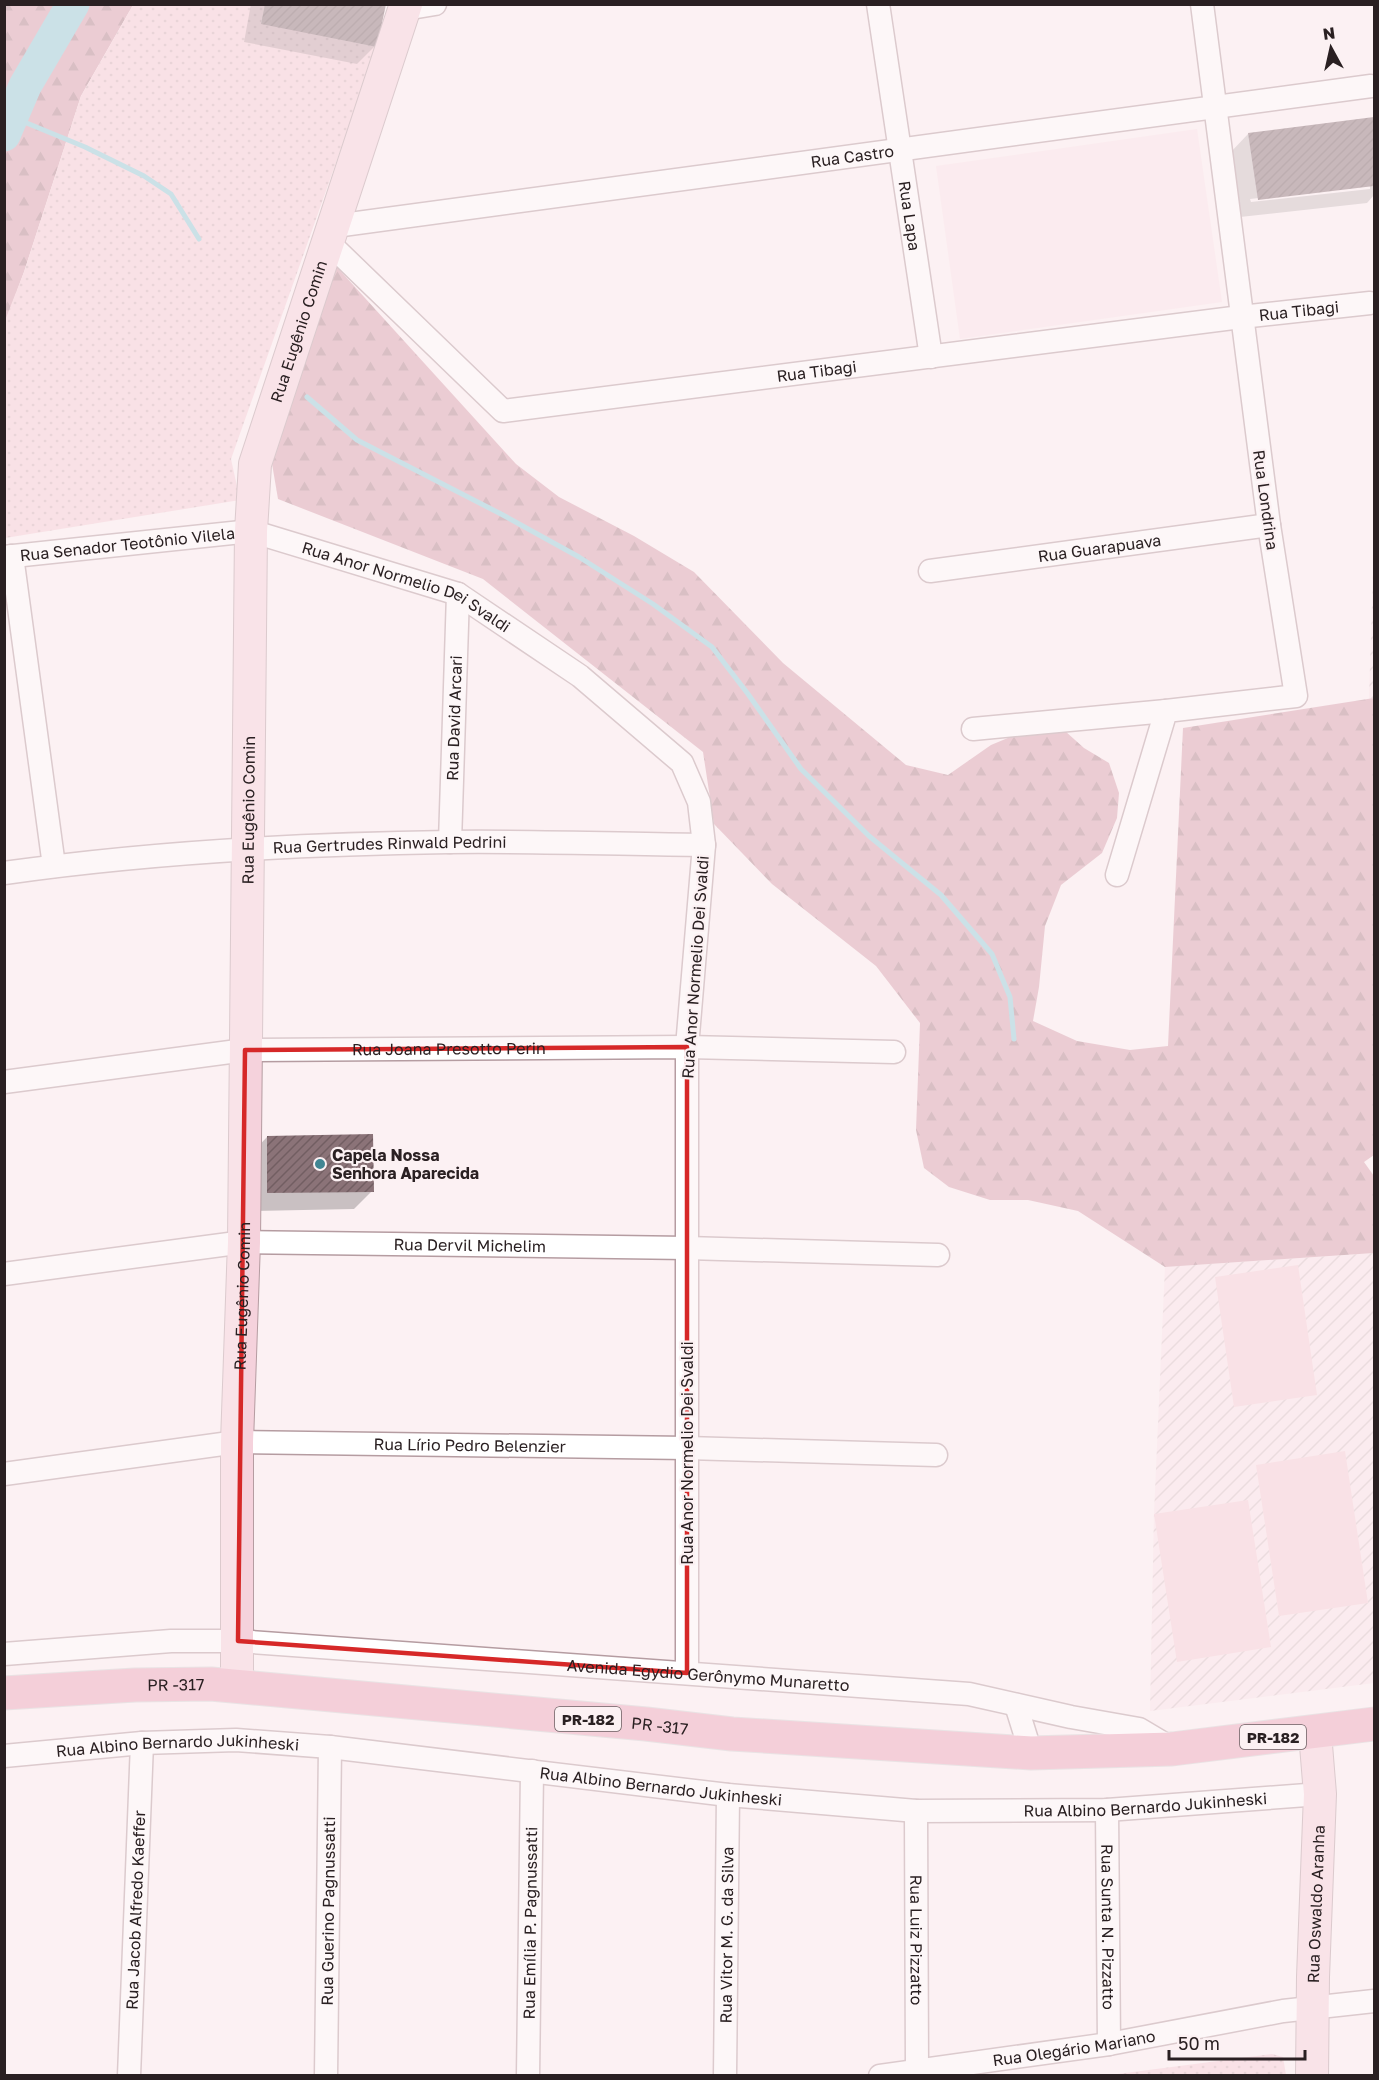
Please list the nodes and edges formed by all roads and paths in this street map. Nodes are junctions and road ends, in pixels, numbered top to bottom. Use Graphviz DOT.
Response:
graph roads {
  1 [pos="878,4"];
  2 [pos="1202,4"];
  3 [pos="415,6"];
  4 [pos="1371,86"];
  5 [pos="1216,106"];
  6 [pos="899,150"];
  7 [pos="332,235"];
  8 [pos="1370,303"];
  9 [pos="1241,316"];
  10 [pos="931,357"];
  11 [pos="1269,525"];
  12 [pos="251,531"];
  13 [pos="8,556"];
  14 [pos="930,572"];
  15 [pos="458,594"];
  16 [pos="1166,711"];
  17 [pos="973,729"];
  18 [pos="450,842"];
  19 [pos="704,845"];
  20 [pos="247,848"];
  21 [pos="54,866"];
  22 [pos="4,873"];
  23 [pos="1117,875"];
  24 [pos="687,1047"];
  25 [pos="245,1050"];
  26 [pos="894,1052"];
  27 [pos="4,1082"];
  28 [pos="244,1242"];
  29 [pos="687,1248"];
  30 [pos="938,1255"];
  31 [pos="4,1274"];
  32 [pos="237,1442"];
  33 [pos="687,1448"];
  34 [pos="936,1455"];
  35 [pos="4,1474"];
  36 [pos="238,1641"];
  37 [pos="4,1654"];
  38 [pos="687,1673"];
  39 [pos="237,1686"];
  40 [pos="4,1693"];
  41 [pos="1016,1705"];
  42 [pos="1374,1724"];
  43 [pos="1315,1733"];
  44 [pos="142,1743"];
  45 [pos="330,1747"];
  46 [pos="1172,1749"];
  47 [pos="1031,1753"];
  48 [pos="4,1756"];
  49 [pos="532,1771"];
  50 [pos="1320,1794"];
  51 [pos="729,1796"];
  52 [pos="1107,1810"];
  53 [pos="916,1811"];
  54 [pos="1374,2001"];
  55 [pos="1313,2008"];
  56 [pos="1109,2044"];
  57 [pos="918,2071"];
  58 [pos="129,2076"];
  59 [pos="327,2076"];
  60 [pos="528,2076"];
  61 [pos="725,2076"];
  62 [pos="880,2076"];
  63 [pos="1312,2076"];
  1 -- 6 [label="street, Rua Lapa"];
  2 -- 5 [label="street, Rua Londrina"];
  3 -- 7 [label="street, Rua Eugênio Comin"];
  4 -- 5 [label="street, Rua Castro"];
  5 -- 6 [label="street, Rua Castro"];
  5 -- 9 [label="street, Rua Londrina"];
  6 -- 7 [label="street, Rua Castro"];
  6 -- 10 [label="street, Rua Lapa"];
  7 -- 10 [label="street, Rua Tibagi"];
  7 -- 12 [label="street, Rua Eugênio Comin"];
  8 -- 9 [label="street, Rua Tibagi"];
  9 -- 10 [label="street, Rua Tibagi"];
  9 -- 11 [label="street, Rua Londrina"];
  11 -- 14 [label="street, Rua Guarapuava"];
  11 -- 16 [label="street, Rua Londrina"];
  12 -- 13 [label="street, Rua Senador Teotônio Vilela"];
  12 -- 15 [label="street, Rua Anor Normelio Dei Svaldi"];
  12 -- 20 [label="street, Rua Eugênio Comin"];
  13 -- 21 [label="street"];
  15 -- 18 [label="street, Rua David Arcari"];
  15 -- 19 [label="street, Rua Anor Normelio Dei Svaldi"];
  16 -- 17 [label="street"];
  16 -- 23 [label="street"];
  18 -- 19 [label="street, Rua Gertrudes Rinwald Pedrini"];
  18 -- 20 [label="street, Rua Gertrudes Rinwald Pedrini"];
  19 -- 24 [label="street, Rua Anor Normelio Dei Svaldi"];
  20 -- 21 [label="street, Rua Gertrudes Rinwald Pedrini"];
  20 -- 25 [label="street, Rua Eugênio Comin"];
  21 -- 22 [label="street, Rua Gertrudes Rinwald Pedrini"];
  24 -- 25 [label="street, Rua Joana Presotto Perin"];
  24 -- 26 [label="street, Rua Joana Presotto Perin"];
  24 -- 29 [label="street, Rua Anor Normelio Dei Svaldi"];
  25 -- 27 [label="street, Rua Joana Presotto Perin"];
  25 -- 28 [label="street, Rua Eugênio Comin"];
  28 -- 29 [label="street, Rua Dervil Michelim"];
  28 -- 31 [label="street, Rua Dervil Michelim"];
  28 -- 32 [label="street, Rua Eugênio Comin"];
  29 -- 30 [label="street, Rua Dervil Michelim"];
  29 -- 33 [label="street, Rua Anor Normelio Dei Svaldi"];
  32 -- 33 [label="street, Rua Lírio Pedro Belenzier"];
  32 -- 35 [label="street, Rua Lírio Pedro Belenzier"];
  32 -- 36 [label="street, Rua Eugênio Comin"];
  33 -- 34 [label="street, Rua Lírio Pedro Belenzier"];
  33 -- 38 [label="street, Rua Anor Normelio Dei Svaldi"];
  36 -- 37 [label="street, Avenida Egydio Gerônymo Munaretto"];
  36 -- 38 [label="street, Avenida Egydio Gerônymo Munaretto"];
  36 -- 39 [label="street, Rua Eugênio Comin"];
  38 -- 41 [label="street, Avenida Egydio Gerônymo Munaretto"];
  39 -- 40 [label="main road, PR -317 / PR-182"];
  39 -- 47 [label="main road, PR -317 / PR-182"];
  41 -- 46 [label="street, Avenida Egydio Gerônymo Munaretto"];
  41 -- 47 [label="street"];
  42 -- 43 [label="main road, PR-182 / PR-182"];
  43 -- 46 [label="main road, PR-182 / PR-182"];
  43 -- 50 [label="street, Rua Oswaldo Aranha"];
  44 -- 45 [label="street, Rua Albino Bernardo Jukinheski"];
  44 -- 48 [label="street, Rua Albino Bernardo Jukinheski"];
  44 -- 58 [label="street, Rua Jacob Alfredo Kaeffer"];
  45 -- 49 [label="street, Rua Albino Bernardo Jukinheski"];
  45 -- 59 [label="street, Rua Guerino Pagnussatti"];
  46 -- 47 [label="main road, PR -317 / PR-182"];
  49 -- 51 [label="street, Rua Albino Bernardo Jukinheski"];
  49 -- 60 [label="street, Rua Emília P. Pagnussatti"];
  50 -- 52 [label="street, Rua Albino Bernardo Jukinheski"];
  50 -- 55 [label="street, Rua Oswaldo Aranha"];
  51 -- 53 [label="street, Rua Albino Bernardo Jukinheski"];
  51 -- 61 [label="street, Rua Vitor M. G. da Silva"];
  52 -- 53 [label="street, Rua Albino Bernardo Jukinheski"];
  52 -- 56 [label="street, Rua Sunta N. Pizzatto"];
  53 -- 57 [label="street, Rua Luiz Pizzatto"];
  54 -- 55 [label="street, Rua Olegário Mariano"];
  55 -- 56 [label="street, Rua Olegário Mariano"];
  55 -- 63 [label="street, Rua Oswaldo Aranha"];
  56 -- 57 [label="street, Rua Olegário Mariano"];
  57 -- 62 [label="street, Rua Olegário Mariano"];
}
